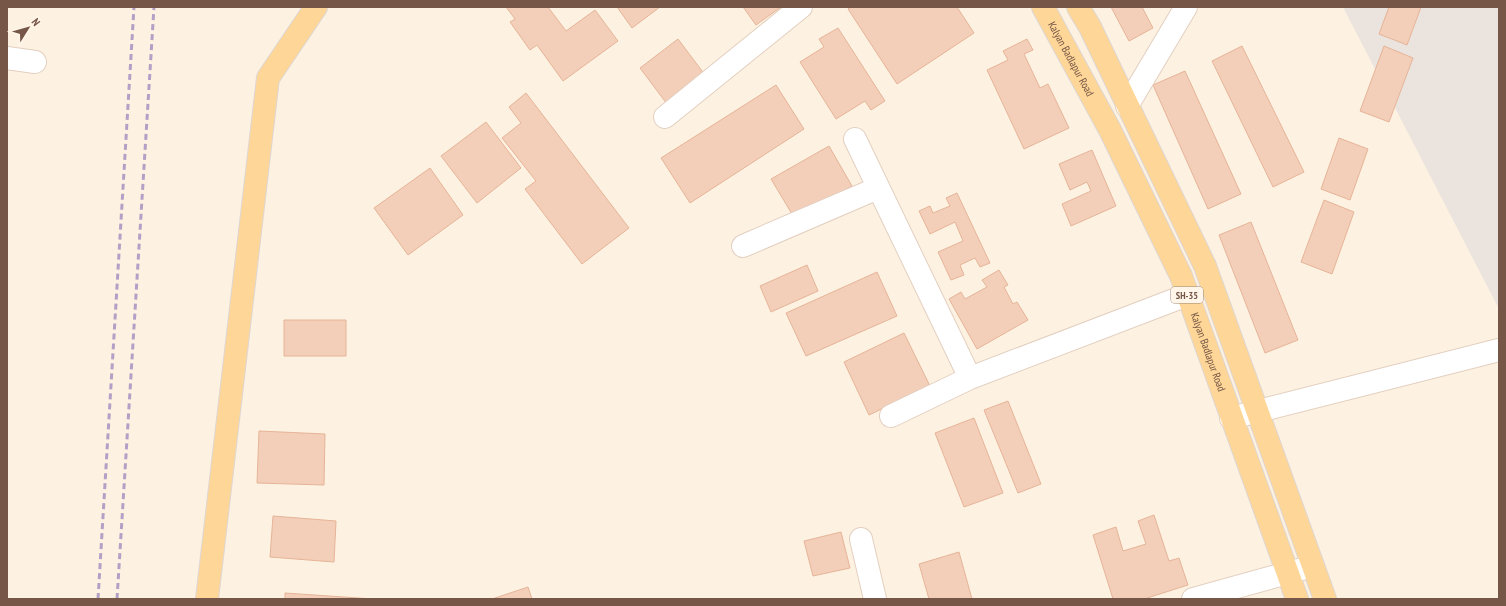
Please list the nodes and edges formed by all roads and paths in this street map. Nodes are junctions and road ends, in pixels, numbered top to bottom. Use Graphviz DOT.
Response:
graph roads {
  1 [pos="316,7"];
  2 [pos="801,7"];
  3 [pos="1043,7"];
  4 [pos="1078,7"];
  5 [pos="1186,7"];
  6 [pos="7,58"];
  7 [pos="34,62"];
  8 [pos="1127,106"];
  9 [pos="664,117"];
  10 [pos="855,138"];
  11 [pos="878,188"];
  12 [pos="742,246"];
  13 [pos="1187,295"];
  14 [pos="1499,350"];
  15 [pos="970,378"];
  16 [pos="1258,412"];
  17 [pos="891,416"];
  18 [pos="1232,418"];
  19 [pos="861,539"];
  20 [pos="1313,566"];
  21 [pos="1288,573"];
  22 [pos="207,599"];
  23 [pos="875,599"];
  24 [pos="1193,599"];
  25 [pos="1297,599"];
  26 [pos="1325,599"];
  1 -- 22 [label="main road"];
  2 -- 9 [label="street"];
  3 -- 13 [label="main road, Kalyan Badlapur Road / SH-35"];
  4 -- 8 [label="main road, SH-35"];
  5 -- 8 [label="street"];
  6 -- 7 [label="street"];
  8 -- 16 [label="main road, SH-35"];
  10 -- 11 [label="street"];
  11 -- 12 [label="street"];
  11 -- 15 [label="street"];
  13 -- 15 [label="street"];
  13 -- 18 [label="main road, Kalyan Badlapur Road / SH-35"];
  14 -- 16 [label="street"];
  15 -- 17 [label="street"];
  16 -- 18 [label="street"];
  16 -- 20 [label="main road, SH-35"];
  18 -- 21 [label="main road, Kalyan Badlapur Road / SH-35"];
  19 -- 23 [label="street"];
  20 -- 21 [label="street"];
  20 -- 26 [label="main road, SH-35"];
  21 -- 24 [label="street"];
  21 -- 25 [label="main road, Kalyan Badlapur Road / SH-35"];
}
